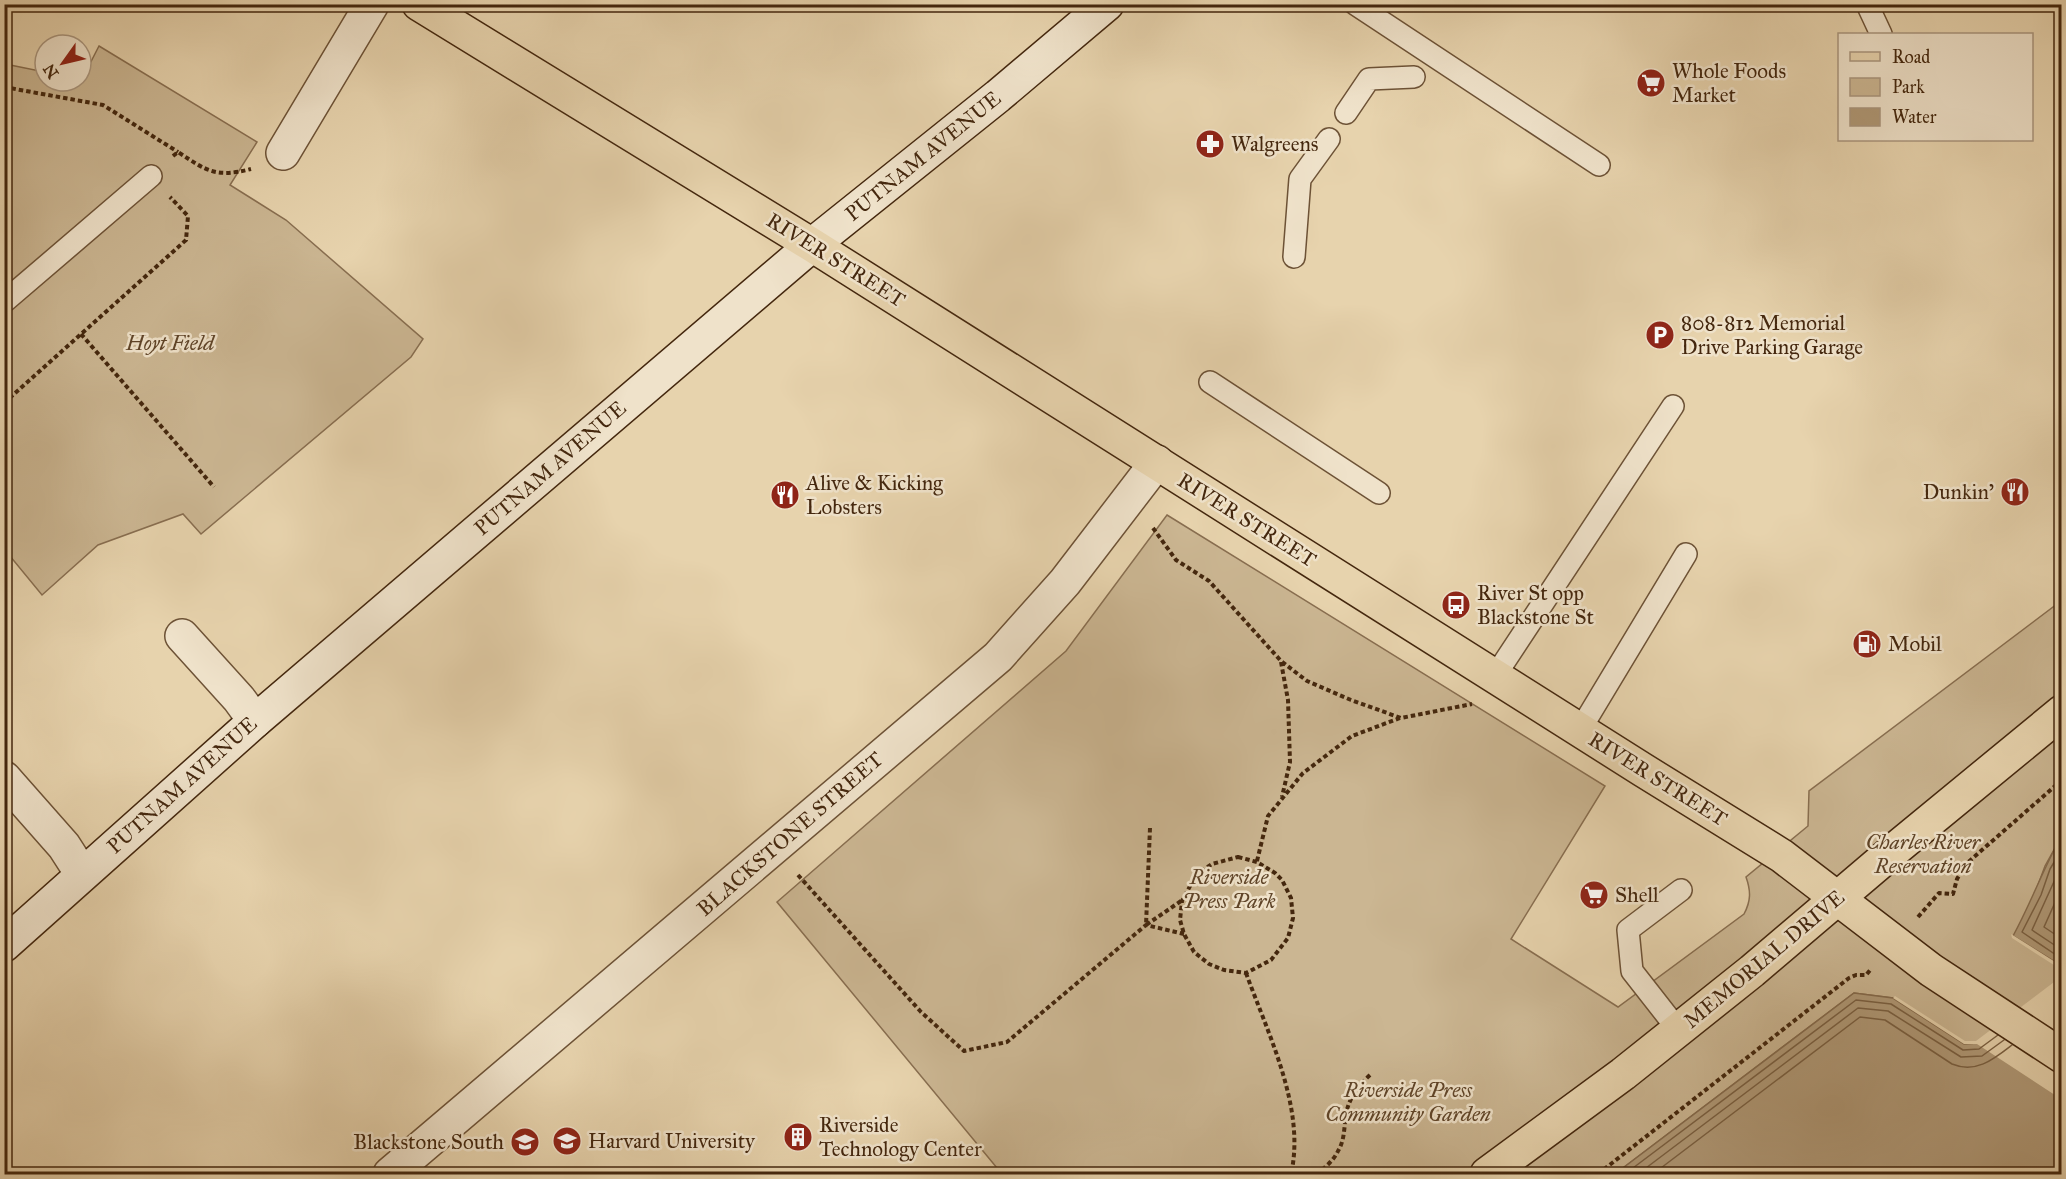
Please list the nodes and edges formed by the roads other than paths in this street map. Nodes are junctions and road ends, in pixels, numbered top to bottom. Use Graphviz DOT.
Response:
graph roads {
  1 [pos="372,4"];
  2 [pos="418,4"];
  3 [pos="1107,4"];
  4 [pos="1355,4"];
  5 [pos="1867,4"];
  6 [pos="1881,33"];
  7 [pos="1414,77"];
  8 [pos="1346,113"];
  9 [pos="1329,139"];
  10 [pos="284,153"];
  11 [pos="1599,165"];
  12 [pos="151,176"];
  13 [pos="812,244"];
  14 [pos="1294,256"];
  15 [pos="4,302"];
  16 [pos="1210,382"];
  17 [pos="1673,406"];
  18 [pos="1157,462"];
  19 [pos="1379,493"];
  20 [pos="1686,554"];
  21 [pos="182,636"];
  22 [pos="1488,690"];
  23 [pos="2061,712"];
  24 [pos="255,721"];
  25 [pos="1580,730"];
  26 [pos="4,778"];
  27 [pos="82,874"];
  28 [pos="1681,890"];
  29 [pos="1837,899"];
  30 [pos="4,945"];
  31 [pos="1679,1030"];
  32 [pos="2061,1056"];
  33 [pos="390,1174"];
  34 [pos="1487,1174"];
  1 -- 10 [label="street"];
  2 -- 13 [label="main road, RIVER STREET"];
  3 -- 13 [label="street, PUTNAM AVENUE"];
  4 -- 11 [label="lane"];
  5 -- 6 [label="lane"];
  7 -- 8 [label="lane"];
  9 -- 14 [label="lane"];
  12 -- 15 [label="lane"];
  13 -- 18 [label="main road, RIVER STREET"];
  13 -- 24 [label="street, PUTNAM AVENUE"];
  16 -- 19 [label="lane"];
  17 -- 22 [label="lane"];
  18 -- 22 [label="main road, RIVER STREET"];
  18 -- 33 [label="street, BLACKSTONE STREET"];
  20 -- 25 [label="lane"];
  21 -- 24 [label="street"];
  22 -- 25 [label="main road, RIVER STREET"];
  23 -- 29 [label="main road, MEMORIAL DRIVE"];
  24 -- 27 [label="street, PUTNAM AVENUE"];
  25 -- 29 [label="main road, RIVER STREET"];
  26 -- 27 [label="street"];
  27 -- 30 [label="street, PUTNAM AVENUE"];
  28 -- 31 [label="lane"];
  29 -- 31 [label="main road, MEMORIAL DRIVE"];
  29 -- 32 [label="main road, RIVER STREET"];
  31 -- 34 [label="main road, MEMORIAL DRIVE"];
}
